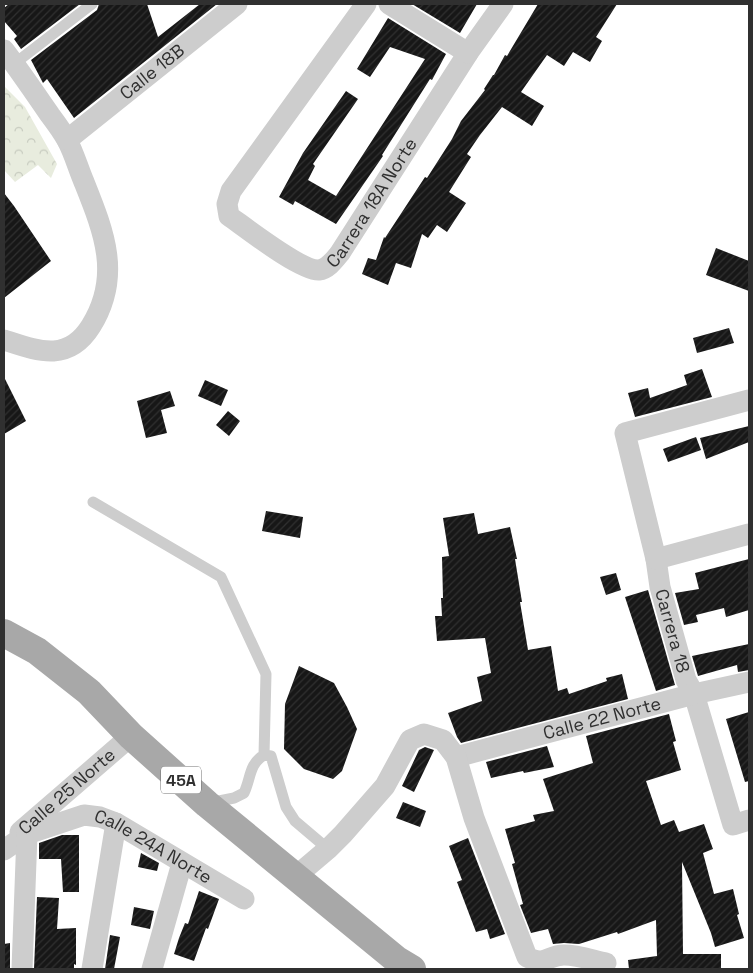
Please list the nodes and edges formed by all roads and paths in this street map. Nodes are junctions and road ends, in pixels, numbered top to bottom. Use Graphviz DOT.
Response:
graph roads {
  1 [pos="92,4"];
  2 [pos="237,4"];
  3 [pos="366,4"];
  4 [pos="389,4"];
  5 [pos="503,4"];
  6 [pos="468,54"];
  7 [pos="9,57"];
  8 [pos="67,140"];
  9 [pos="4,340"];
  10 [pos="749,400"];
  11 [pos="93,502"];
  12 [pos="749,534"];
  13 [pos="656,559"];
  14 [pos="4,633"];
  15 [pos="749,682"];
  16 [pos="694,694"];
  17 [pos="131,736"];
  18 [pos="264,755"];
  19 [pos="456,756"];
  20 [pos="207,804"];
  21 [pos="116,823"];
  22 [pos="741,823"];
  23 [pos="27,834"];
  24 [pos="4,848"];
  25 [pos="328,850"];
  26 [pos="182,863"];
  27 [pos="295,877"];
  28 [pos="244,899"];
  29 [pos="606,963"];
  30 [pos="22,969"];
  31 [pos="92,969"];
  32 [pos="152,969"];
  33 [pos="412,969"];
  1 -- 7 [label="lane"];
  2 -- 8 [label="street, Calle 18B"];
  3 -- 6 [label="street, Carrera 18A Norte"];
  4 -- 6 [label="street"];
  5 -- 6 [label="street, Carrera 18A Norte"];
  7 -- 8 [label="street"];
  8 -- 9 [label="street"];
  10 -- 13 [label="street, Carrera 18"];
  11 -- 18 [label="lane"];
  12 -- 13 [label="street"];
  13 -- 16 [label="street, Carrera 18"];
  14 -- 17 [label="main road, 45A"];
  15 -- 16 [label="street, Calle 22 Norte"];
  16 -- 19 [label="street, Calle 22 Norte"];
  16 -- 22 [label="street, Carrera 18"];
  17 -- 20 [label="main road, 45A"];
  17 -- 24 [label="street, Calle 25 Norte"];
  18 -- 20 [label="lane"];
  18 -- 25 [label="lane"];
  19 -- 25 [label="street"];
  19 -- 29 [label="street"];
  20 -- 27 [label="main road, 45A"];
  21 -- 23 [label="street, Calle 24A Norte"];
  21 -- 26 [label="street, Calle 24A Norte"];
  21 -- 31 [label="street"];
  23 -- 24 [label="street, Calle 24A Norte"];
  23 -- 30 [label="street"];
  25 -- 27 [label="street"];
  26 -- 28 [label="street, Calle 24A Norte"];
  26 -- 32 [label="street"];
  27 -- 33 [label="main road, 45A"];
}
